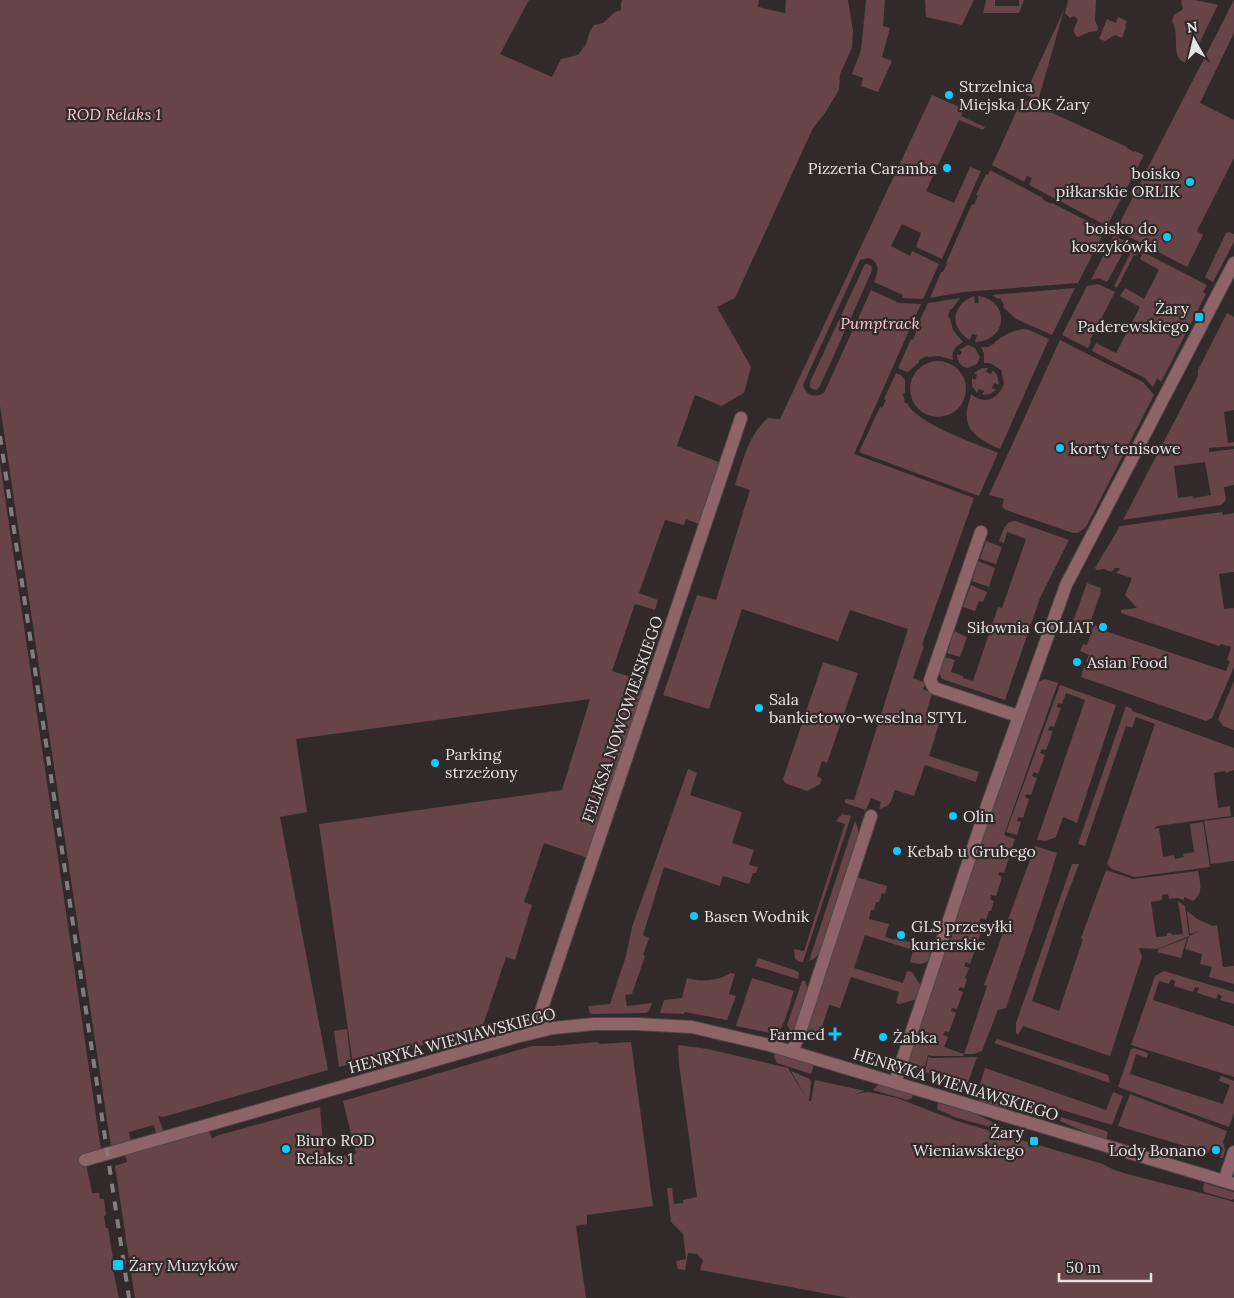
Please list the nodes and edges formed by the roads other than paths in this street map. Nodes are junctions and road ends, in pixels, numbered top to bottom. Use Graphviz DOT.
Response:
graph roads {
  1 [pos="1234,263"];
  2 [pos="741,418"];
  3 [pos="981,532"];
  4 [pos="1018,716"];
  5 [pos="871,816"];
  6 [pos="544,1030"];
  7 [pos="792,1052"];
  8 [pos="895,1082"];
  9 [pos="1234,1152"];
  10 [pos="86,1160"];
  11 [pos="1229,1183"];
  1 -- 4 [label="street"];
  2 -- 6 [label="street, FELIKSA NOWOWIEJSKIEGO"];
  3 -- 4 [label="street"];
  4 -- 8 [label="street"];
  5 -- 7 [label="street"];
  6 -- 7 [label="street, HENRYKA WIENIAWSKIEGO"];
  6 -- 10 [label="street, HENRYKA WIENIAWSKIEGO"];
  7 -- 8 [label="street, HENRYKA WIENIAWSKIEGO"];
  8 -- 11 [label="street, HENRYKA WIENIAWSKIEGO"];
  9 -- 11 [label="street"];
}
